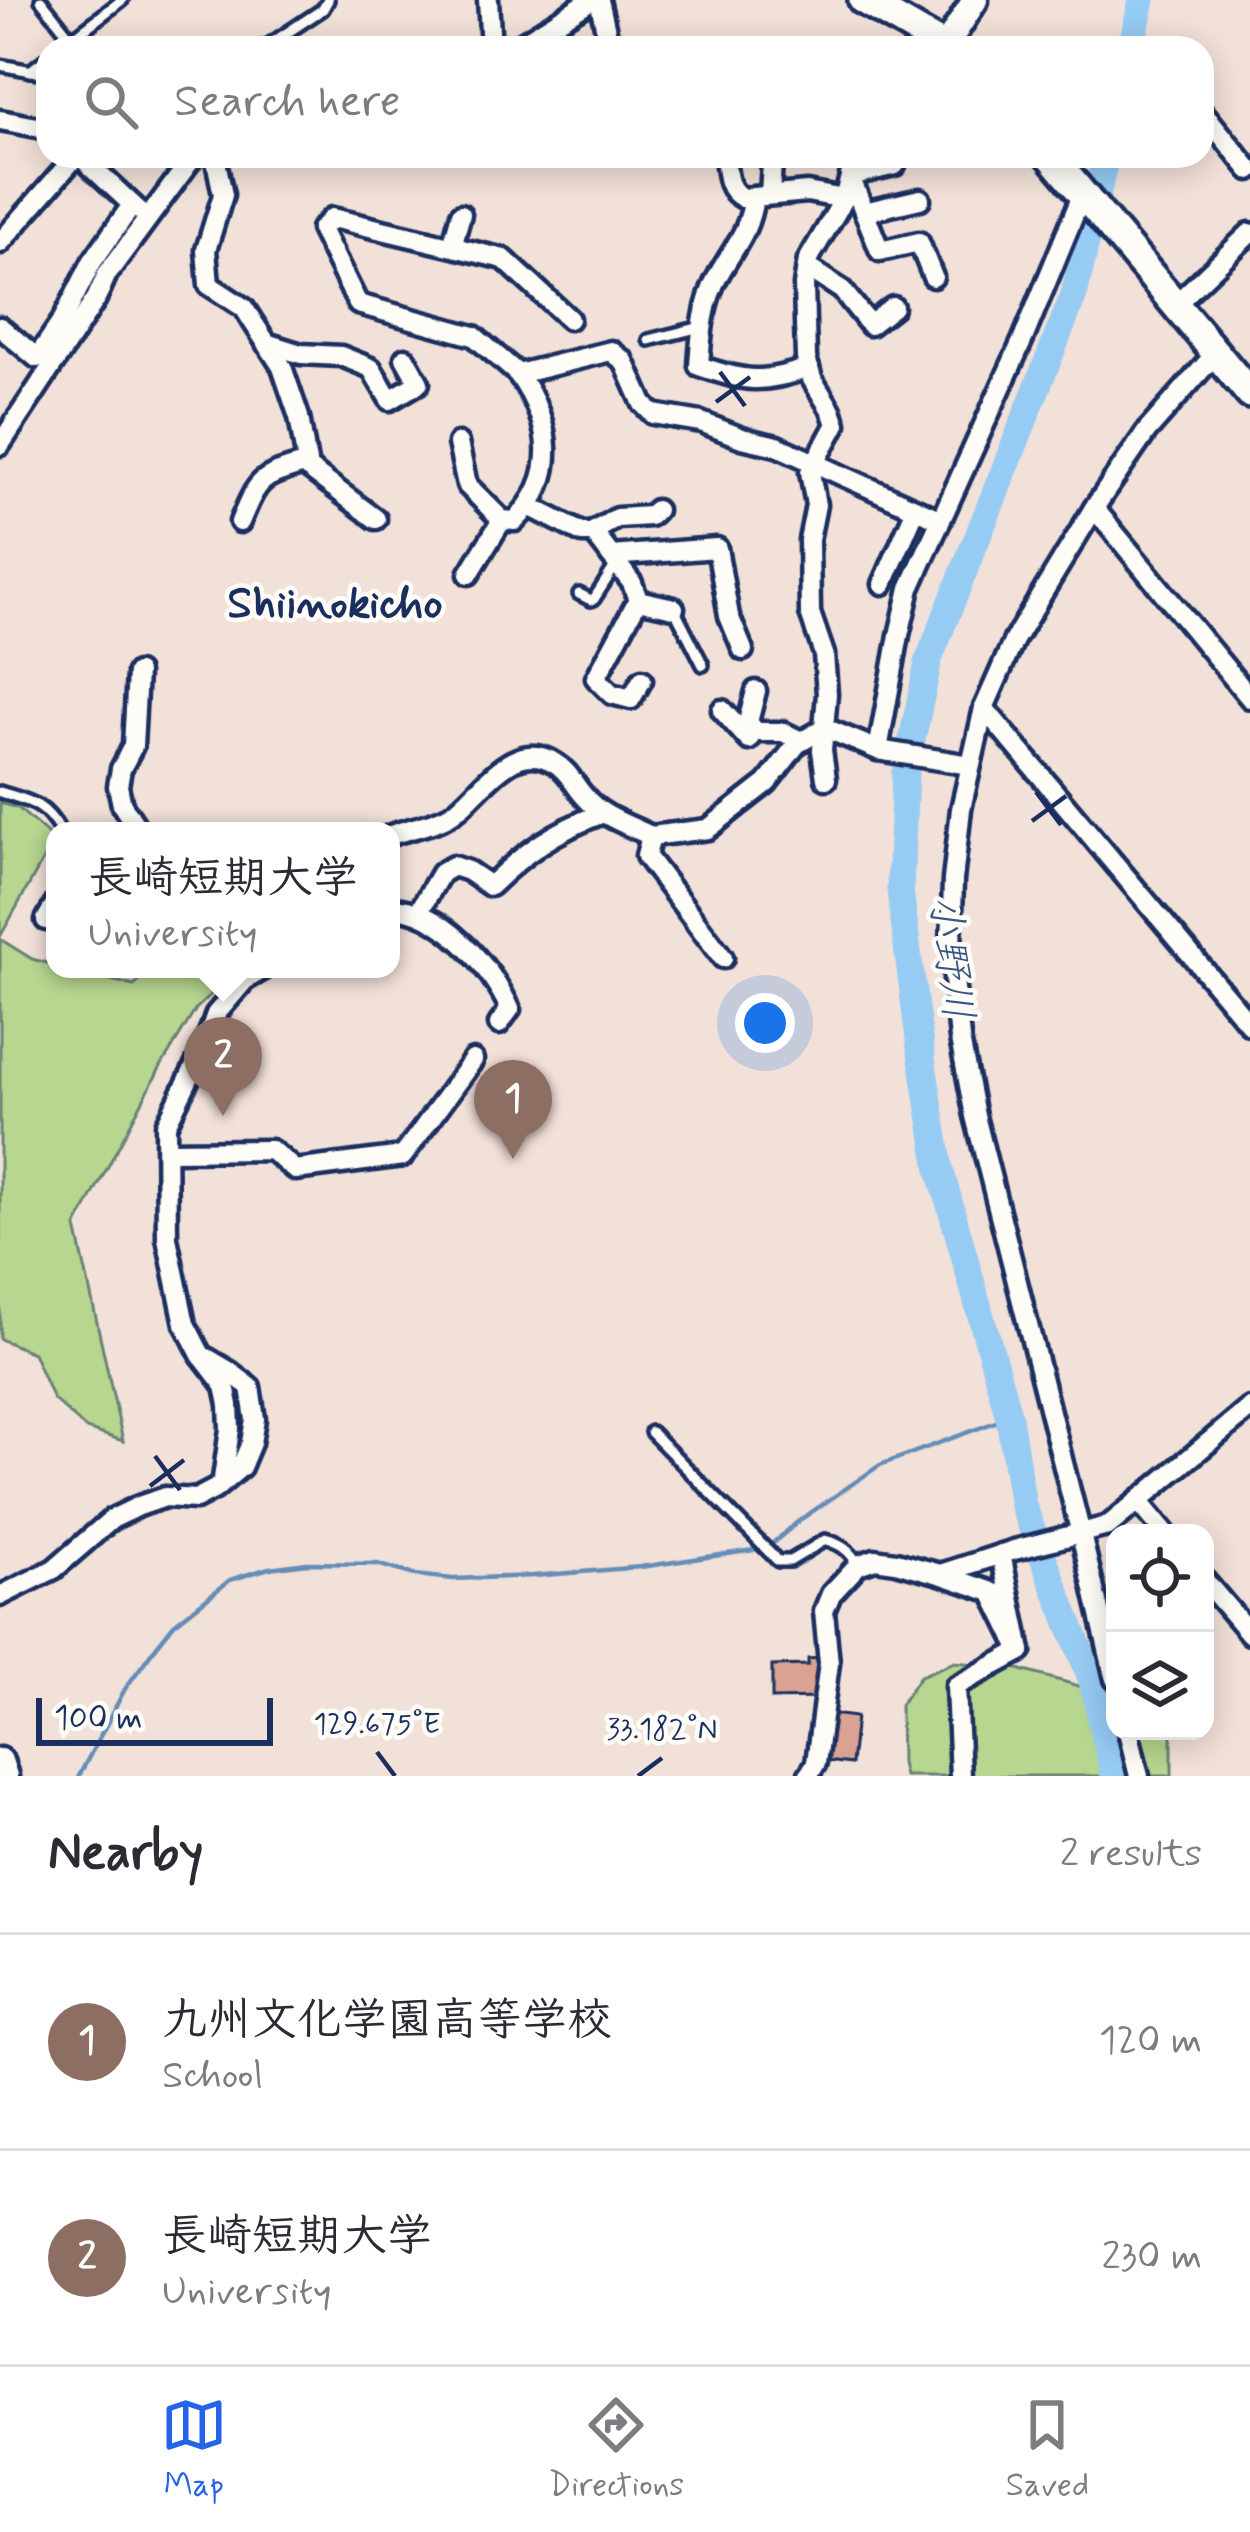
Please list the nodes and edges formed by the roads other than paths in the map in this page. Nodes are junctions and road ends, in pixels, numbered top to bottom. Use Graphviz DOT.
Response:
graph roads {
  1 [pos="41,0"];
  2 [pos="122,0"];
  3 [pos="328,0"];
  4 [pos="488,0"];
  5 [pos="595,0"];
  6 [pos="863,0"];
  7 [pos="975,0"];
  8 [pos="70,36"];
  9 [pos="76,36"];
  10 [pos="283,36"];
  11 [pos="490,36"];
  12 [pos="534,36"];
  13 [pos="606,36"];
  14 [pos="927,36"];
  15 [pos="953,36"];
  16 [pos="0,64"];
  17 [pos="36,66"];
  18 [pos="30,71"];
  19 [pos="36,72"];
  20 [pos="0,120"];
  21 [pos="1214,126"];
  22 [pos="36,127"];
  23 [pos="67,168"];
  24 [pos="91,168"];
  25 [pos="185,168"];
  26 [pos="217,168"];
  27 [pos="727,168"];
  28 [pos="770,168"];
  29 [pos="852,168"];
  30 [pos="855,168"];
  31 [pos="1062,168"];
  32 [pos="1250,170"];
  33 [pos="1083,193"];
  34 [pos="762,195"];
  35 [pos="844,199"];
  36 [pos="920,199"];
  37 [pos="132,205"];
  38 [pos="864,212"];
  39 [pos="460,214"];
  40 [pos="149,217"];
  41 [pos="1250,233"];
  42 [pos="0,243"];
  43 [pos="452,246"];
  44 [pos="806,267"];
  45 [pos="933,277"];
  46 [pos="1175,305"];
  47 [pos="893,307"];
  48 [pos="566,308"];
  49 [pos="701,327"];
  50 [pos="6,332"];
  51 [pos="649,340"];
  52 [pos="266,343"];
  53 [pos="1216,353"];
  54 [pos="0,355"];
  55 [pos="406,358"];
  56 [pos="809,368"];
  57 [pos="518,374"];
  58 [pos="1249,390"];
  59 [pos="458,443"];
  60 [pos="0,445"];
  61 [pos="307,464"];
  62 [pos="815,464"];
  63 [pos="529,506"];
  64 [pos="1094,508"];
  65 [pos="916,509"];
  66 [pos="656,510"];
  67 [pos="376,519"];
  68 [pos="502,520"];
  69 [pos="941,520"];
  70 [pos="241,522"];
  71 [pos="593,532"];
  72 [pos="614,560"];
  73 [pos="469,574"];
  74 [pos="883,584"];
  75 [pos="579,594"];
  76 [pos="638,600"];
  77 [pos="674,608"];
  78 [pos="743,650"];
  79 [pos="703,665"];
  80 [pos="136,674"];
  81 [pos="642,680"];
  82 [pos="756,691"];
  83 [pos="1250,698"];
  84 [pos="984,708"];
  85 [pos="722,710"];
  86 [pos="825,728"];
  87 [pos="797,745"];
  88 [pos="881,751"];
  89 [pos="965,765"];
  90 [pos="826,779"];
  91 [pos="0,792"];
  92 [pos="603,813"];
  93 [pos="54,822"];
  94 [pos="133,822"];
  95 [pos="400,832"];
  96 [pos="651,836"];
  97 [pos="400,910"];
  98 [pos="418,913"];
  99 [pos="723,958"];
  100 [pos="248,978"];
  101 [pos="499,1024"];
  102 [pos="1250,1025"];
  103 [pos="473,1060"];
  104 [pos="166,1151"];
  105 [pos="1250,1408"];
  106 [pos="651,1432"];
  107 [pos="1139,1502"];
  108 [pos="1157,1524"];
  109 [pos="1077,1535"];
  110 [pos="1007,1552"];
  111 [pos="859,1564"];
  112 [pos="940,1574"];
  113 [pos="1214,1592"];
  114 [pos="0,1596"];
  115 [pos="1250,1634"];
  116 [pos="1106,1644"];
  117 [pos="1021,1651"];
  118 [pos="1130,1740"];
  119 [pos="0,1761"];
  120 [pos="5,1776"];
  121 [pos="808,1776"];
  122 [pos="960,1776"];
  123 [pos="1139,1776"];
  1 -- 8 [label="lane"];
  2 -- 9 [label="lane"];
  3 -- 10 [label="lane"];
  4 -- 11 [label="street"];
  5 -- 12 [label="street"];
  5 -- 13 [label="street"];
  6 -- 14 [label="main road"];
  7 -- 15 [label="street"];
  16 -- 18 [label="lane"];
  17 -- 18 [label="lane"];
  18 -- 19 [label="lane"];
  20 -- 22 [label="street"];
  21 -- 32 [label="street"];
  23 -- 42 [label="street"];
  24 -- 37 [label="street"];
  25 -- 40 [label="street"];
  26 -- 52 [label="street"];
  27 -- 34 [label="street"];
  28 -- 34 [label="street"];
  29 -- 35 [label="street"];
  30 -- 38 [label="street"];
  31 -- 33 [label="main road"];
  33 -- 46 [label="main road"];
  33 -- 69 [label="street"];
  34 -- 35 [label="street"];
  34 -- 49 [label="street"];
  35 -- 44 [label="street"];
  36 -- 38 [label="street"];
  37 -- 40 [label="street"];
  37 -- 50 [label="street"];
  38 -- 45 [label="street"];
  39 -- 43 [label="street"];
  40 -- 60 [label="street"];
  41 -- 46 [label="street"];
  43 -- 48 [label="street"];
  43 -- 57 [label="street"];
  44 -- 47 [label="street"];
  44 -- 56 [label="street"];
  46 -- 53 [label="main road"];
  49 -- 51 [label="lane"];
  49 -- 56 [label="street"];
  50 -- 54 [label="street"];
  52 -- 55 [label="street"];
  52 -- 61 [label="street"];
  53 -- 58 [label="main road"];
  53 -- 64 [label="street"];
  56 -- 62 [label="street"];
  57 -- 62 [label="street"];
  57 -- 63 [label="street"];
  59 -- 68 [label="street"];
  61 -- 67 [label="street"];
  61 -- 70 [label="street"];
  62 -- 65 [label="street"];
  62 -- 86 [label="street"];
  63 -- 68 [label="street"];
  63 -- 71 [label="street"];
  64 -- 83 [label="street"];
  64 -- 84 [label="street"];
  65 -- 69 [label="street"];
  65 -- 74 [label="street"];
  66 -- 71 [label="street"];
  68 -- 73 [label="street"];
  69 -- 88 [label="street"];
  71 -- 72 [label="street"];
  72 -- 75 [label="lane"];
  72 -- 76 [label="street"];
  72 -- 78 [label="street"];
  76 -- 77 [label="street"];
  76 -- 81 [label="street"];
  77 -- 79 [label="lane"];
  80 -- 94 [label="street"];
  82 -- 87 [label="street"];
  84 -- 89 [label="street"];
  84 -- 102 [label="street"];
  85 -- 87 [label="street"];
  86 -- 87 [label="street"];
  86 -- 88 [label="street"];
  86 -- 90 [label="street"];
  87 -- 96 [label="street"];
  88 -- 89 [label="street"];
  89 -- 109 [label="street"];
  91 -- 93 [label="lane"];
  92 -- 95 [label="street"];
  92 -- 96 [label="street"];
  92 -- 98 [label="street"];
  96 -- 99 [label="street"];
  97 -- 98 [label="street"];
  98 -- 101 [label="street"];
  100 -- 104 [label="street"];
  103 -- 104 [label="street"];
  104 -- 114 [label="street"];
  105 -- 107 [label="street"];
  106 -- 111 [label="lane"];
  107 -- 108 [label="street"];
  107 -- 109 [label="street"];
  109 -- 110 [label="street"];
  109 -- 116 [label="street"];
  110 -- 112 [label="street"];
  110 -- 117 [label="street"];
  111 -- 112 [label="street"];
  111 -- 121 [label="street"];
  112 -- 117 [label="street"];
  113 -- 115 [label="street"];
  117 -- 122 [label="street"];
  118 -- 123 [label="street"];
  119 -- 120 [label="street"];
}
